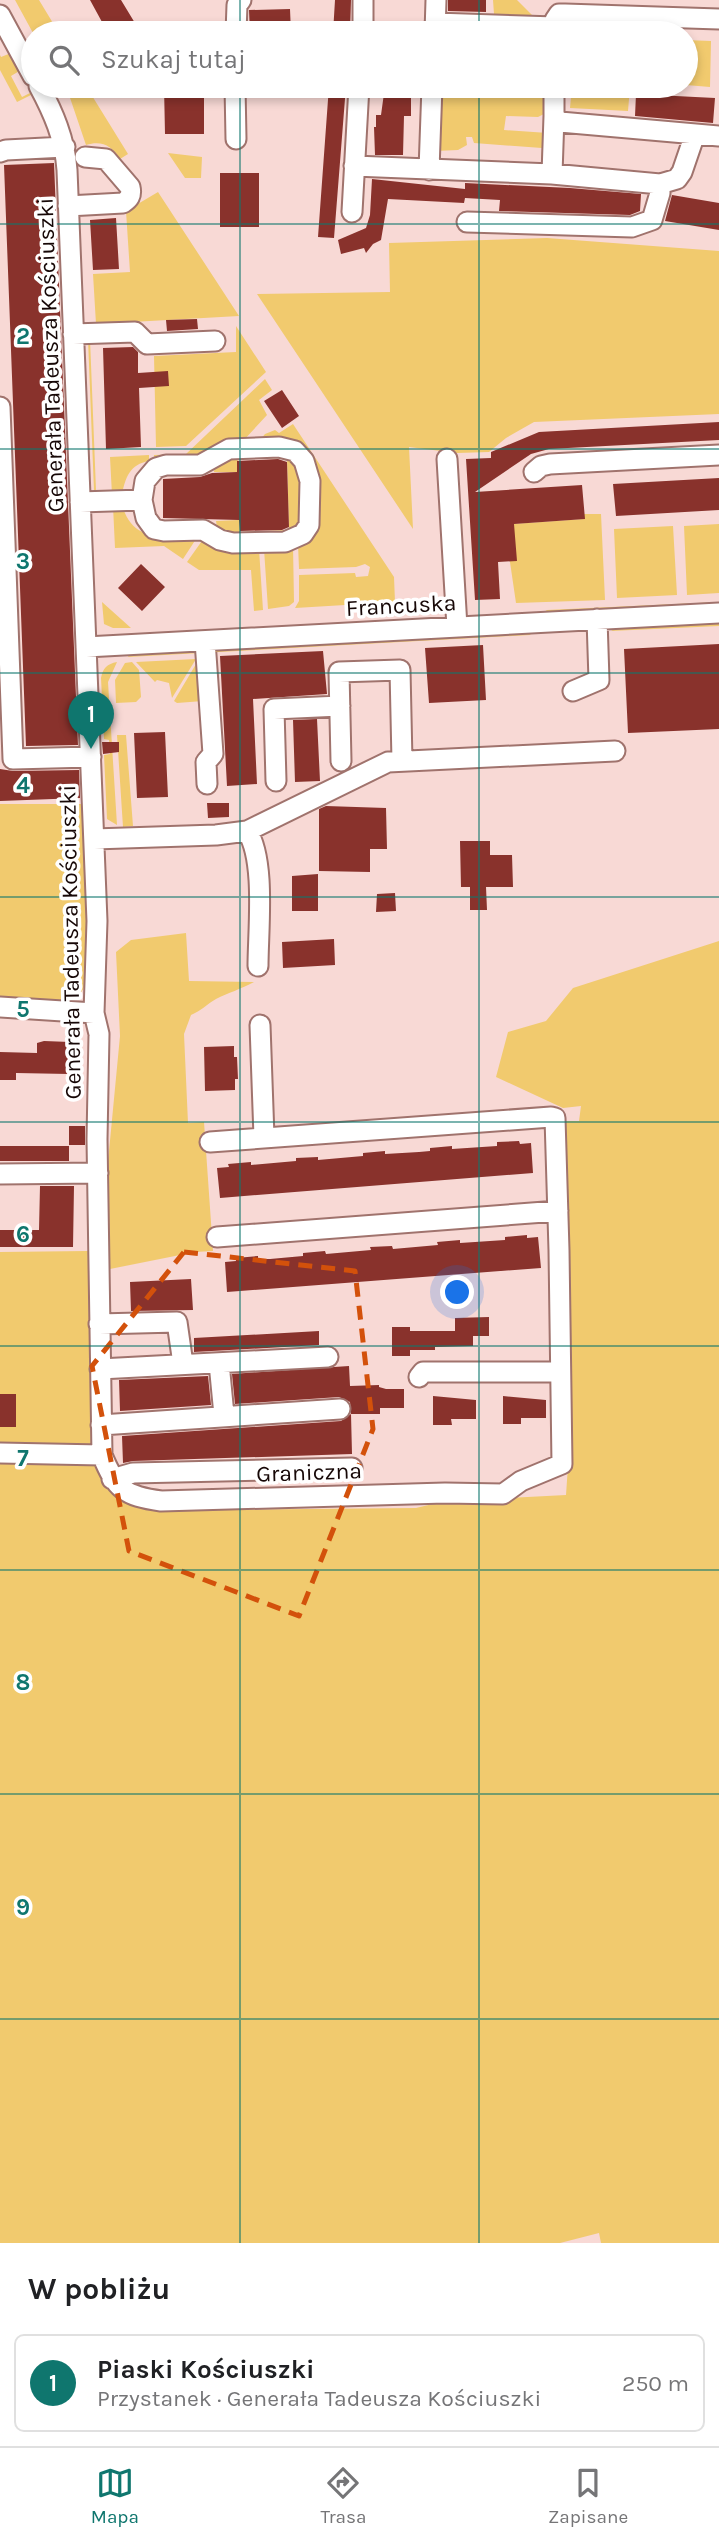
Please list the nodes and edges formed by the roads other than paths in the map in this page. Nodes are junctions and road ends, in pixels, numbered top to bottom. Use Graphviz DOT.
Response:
graph roads {
  1 [pos="242,0"];
  2 [pos="363,0"];
  3 [pos="436,0"];
  4 [pos="0,15"];
  5 [pos="719,19"];
  6 [pos="236,21"];
  7 [pos="363,21"];
  8 [pos="435,21"];
  9 [pos="555,21"];
  10 [pos="21,53"];
  11 [pos="45,98"];
  12 [pos="235,98"];
  13 [pos="358,98"];
  14 [pos="432,98"];
  15 [pos="554,98"];
  16 [pos="554,116"];
  17 [pos="695,134"];
  18 [pos="719,136"];
  19 [pos="236,139"];
  20 [pos="65,147"];
  21 [pos="0,152"];
  22 [pos="85,157"];
  23 [pos="354,166"];
  24 [pos="429,170"];
  25 [pos="552,174"];
  26 [pos="660,184"];
  27 [pos="68,206"];
  28 [pos="352,212"];
  29 [pos="467,222"];
  30 [pos="74,334"];
  31 [pos="215,341"];
  32 [pos="0,407"];
  33 [pos="719,455"];
  34 [pos="447,460"];
  35 [pos="534,472"];
  36 [pos="132,500"];
  37 [pos="80,502"];
  38 [pos="719,613"];
  39 [pos="597,620"];
  40 [pos="457,627"];
  41 [pos="205,641"];
  42 [pos="86,647"];
  43 [pos="573,691"];
  44 [pos="340,706"];
  45 [pos="615,751"];
  46 [pos="91,757"];
  47 [pos="7,761"];
  48 [pos="341,761"];
  49 [pos="402,761"];
  50 [pos="276,781"];
  51 [pos="207,784"];
  52 [pos="247,831"];
  53 [pos="94,839"];
  54 [pos="258,966"];
  55 [pos="0,1007"];
  56 [pos="94,1013"];
  57 [pos="260,1025"];
  58 [pos="264,1138"];
  59 [pos="210,1142"];
  60 [pos="97,1173"];
  61 [pos="0,1174"];
  62 [pos="558,1211"];
  63 [pos="217,1237"];
  64 [pos="99,1324"];
  65 [pos="328,1357"];
  66 [pos="219,1363"];
  67 [pos="183,1364"];
  68 [pos="100,1369"];
  69 [pos="560,1372"];
  70 [pos="419,1377"];
  71 [pos="340,1409"];
  72 [pos="224,1415"];
  73 [pos="102,1425"];
  74 [pos="0,1453"];
  75 [pos="102,1455"];
  76 [pos="352,1468"];
  77 [pos="112,1479"];
  1 -- 6 [label="street"];
  2 -- 7 [label="street"];
  3 -- 8 [label="street"];
  4 -- 10 [label="street"];
  5 -- 9 [label="street"];
  11 -- 20 [label="street, Generała Tadeusza Kościuszki"];
  12 -- 19 [label="street"];
  13 -- 23 [label="street"];
  14 -- 24 [label="street"];
  15 -- 16 [label="street"];
  16 -- 17 [label="street"];
  16 -- 25 [label="street"];
  17 -- 18 [label="street"];
  17 -- 26 [label="street"];
  20 -- 21 [label="street"];
  20 -- 27 [label="street, Generała Tadeusza Kościuszki"];
  22 -- 27 [label="street"];
  23 -- 24 [label="street"];
  23 -- 28 [label="street"];
  24 -- 25 [label="street"];
  25 -- 26 [label="street"];
  26 -- 29 [label="street"];
  27 -- 30 [label="street, Generała Tadeusza Kościuszki"];
  30 -- 31 [label="street"];
  30 -- 37 [label="street, Generała Tadeusza Kościuszki"];
  32 -- 47 [label="street"];
  33 -- 35 [label="street"];
  34 -- 40 [label="street"];
  36 -- 36 [label="street"];
  36 -- 37 [label="street"];
  37 -- 42 [label="street, Generała Tadeusza Kościuszki"];
  38 -- 39 [label="street, Francuska"];
  39 -- 40 [label="street, Francuska"];
  39 -- 43 [label="street"];
  40 -- 41 [label="street, Francuska"];
  41 -- 42 [label="street, Francuska"];
  41 -- 51 [label="street"];
  42 -- 46 [label="street, Generała Tadeusza Kościuszki"];
  44 -- 48 [label="street"];
  44 -- 49 [label="street"];
  44 -- 50 [label="street"];
  45 -- 49 [label="street"];
  46 -- 47 [label="street"];
  46 -- 53 [label="street, Generała Tadeusza Kościuszki"];
  49 -- 52 [label="street"];
  52 -- 53 [label="street"];
  52 -- 54 [label="street"];
  53 -- 56 [label="street, Generała Tadeusza Kościuszki"];
  55 -- 56 [label="street"];
  56 -- 60 [label="street, Generała Tadeusza Kościuszki"];
  57 -- 58 [label="street"];
  58 -- 59 [label="street"];
  58 -- 62 [label="street"];
  60 -- 61 [label="street"];
  60 -- 64 [label="street, Generała Tadeusza Kościuszki"];
  62 -- 63 [label="street"];
  62 -- 69 [label="street"];
  64 -- 67 [label="street"];
  64 -- 68 [label="street, Generała Tadeusza Kościuszki"];
  65 -- 66 [label="street"];
  66 -- 67 [label="street"];
  66 -- 72 [label="street"];
  67 -- 68 [label="street"];
  68 -- 73 [label="street, Generała Tadeusza Kościuszki"];
  69 -- 70 [label="street"];
  69 -- 77 [label="street, Graniczna"];
  71 -- 72 [label="street"];
  72 -- 73 [label="street"];
  73 -- 75 [label="street"];
  74 -- 75 [label="street"];
  75 -- 77 [label="street"];
  76 -- 77 [label="street"];
}
